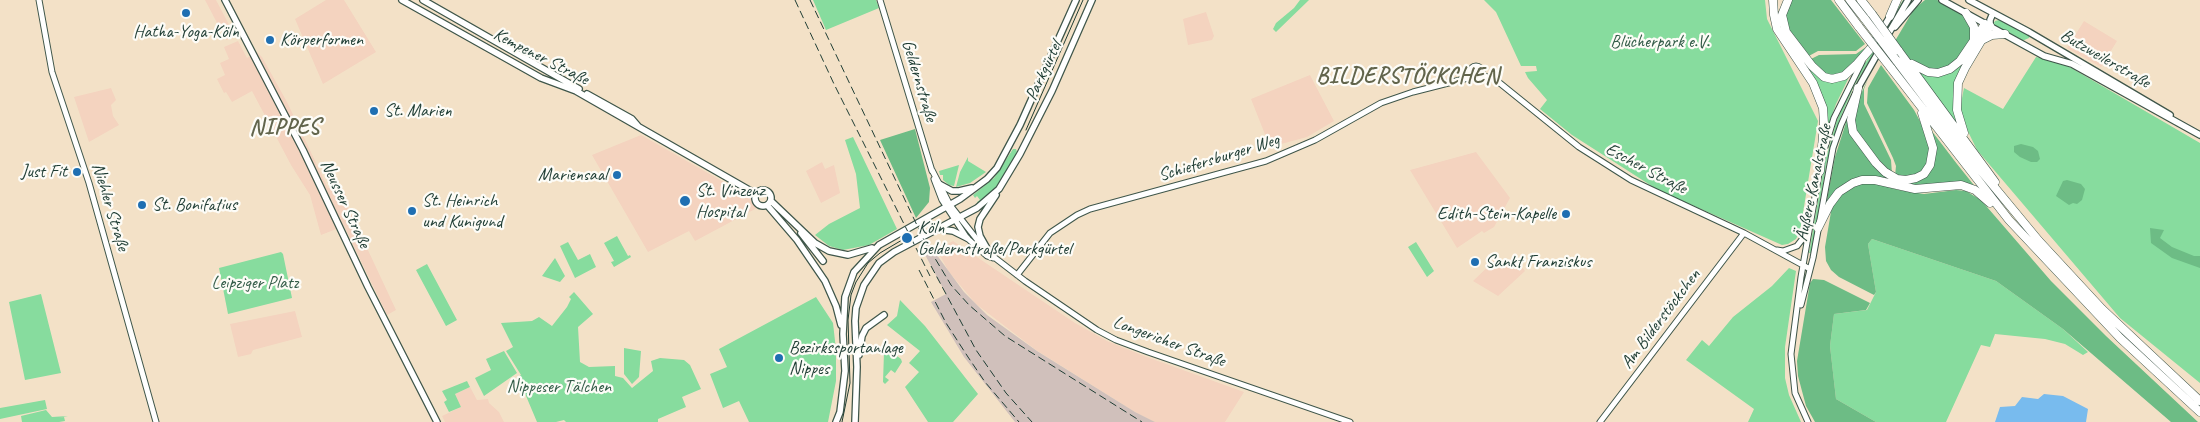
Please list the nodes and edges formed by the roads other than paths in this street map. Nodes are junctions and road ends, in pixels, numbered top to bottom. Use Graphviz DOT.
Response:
graph roads {
  1 [pos="39,0"];
  2 [pos="225,0"];
  3 [pos="402,0"];
  4 [pos="423,0"];
  5 [pos="880,0"];
  6 [pos="1076,0"];
  7 [pos="1092,0"];
  8 [pos="1773,0"];
  9 [pos="1788,0"];
  10 [pos="1835,0"];
  11 [pos="1839,0"];
  12 [pos="1850,0"];
  13 [pos="1861,0"];
  14 [pos="1899,0"];
  15 [pos="1908,0"];
  16 [pos="1918,0"];
  17 [pos="1942,0"];
  18 [pos="1969,0"];
  19 [pos="1845,8"];
  20 [pos="1966,13"];
  21 [pos="1994,13"];
  22 [pos="1890,16"];
  23 [pos="1988,23"];
  24 [pos="1890,32"];
  25 [pos="2005,34"];
  26 [pos="1977,42"];
  27 [pos="1871,48"];
  28 [pos="1898,50"];
  29 [pos="1482,75"];
  30 [pos="1472,77"];
  31 [pos="1858,88"];
  32 [pos="1920,106"];
  33 [pos="639,127"];
  34 [pos="2200,134"];
  35 [pos="1009,146"];
  36 [pos="1972,150"];
  37 [pos="1020,154"];
  38 [pos="932,170"];
  39 [pos="1820,171"];
  40 [pos="939,184"];
  41 [pos="976,187"];
  42 [pos="999,189"];
  43 [pos="756,194"];
  44 [pos="2000,196"];
  45 [pos="769,203"];
  46 [pos="948,206"];
  47 [pos="789,218"];
  48 [pos="956,218"];
  49 [pos="1811,220"];
  50 [pos="2009,220"];
  51 [pos="1818,228"];
  52 [pos="936,229"];
  53 [pos="1744,233"];
  54 [pos="967,238"];
  55 [pos="879,245"];
  56 [pos="1774,250"];
  57 [pos="990,252"];
  58 [pos="994,258"];
  59 [pos="824,261"];
  60 [pos="1804,266"];
  61 [pos="1810,269"];
  62 [pos="1018,275"];
  63 [pos="884,315"];
  64 [pos="1795,327"];
  65 [pos="843,334"];
  66 [pos="857,367"];
  67 [pos="2200,401"];
  68 [pos="2200,412"];
  69 [pos="156,422"];
  70 [pos="437,422"];
  71 [pos="836,422"];
  72 [pos="855,422"];
  73 [pos="1350,422"];
  74 [pos="1600,422"];
  75 [pos="1808,422"];
  1 -- 69 [label="street, Niehler Straße"];
  2 -- 70 [label="main road, Neusser Straße"];
  3 -- 33 [label="main road, Kempener Straße"];
  4 -- 33 [label="main road, Kempener Straße"];
  5 -- 38 [label="street, Geldernstraße"];
  6 -- 35 [label="main road, Parkgürtel"];
  7 -- 37 [label="main road, Parkgürtel"];
  8 -- 39 [label="highway"];
  9 -- 27 [label="highway"];
  10 -- 19 [label="highway"];
  11 -- 19 [label="highway"];
  12 -- 44 [label="highway, bridge"];
  13 -- 28 [label="highway, bridge"];
  14 -- 22 [label="highway"];
  15 -- 24 [label="main road, Äußere Kanalstraße"];
  16 -- 24 [label="main road"];
  17 -- 20 [label="main road, Butzweilerstraße"];
  18 -- 21 [label="main road, Butzweilerstraße"];
  19 -- 32 [label="highway, bridge"];
  20 -- 23 [label="main road, Butzweilerstraße"];
  20 -- 26 [label="highway"];
  21 -- 23 [label="main road"];
  21 -- 34 [label="main road, Butzweilerstraße"];
  22 -- 27 [label="main road, Äußere Kanalstraße"];
  23 -- 25 [label="main road, Butzweilerstraße"];
  23 -- 26 [label="highway"];
  24 -- 31 [label="main road, Äußere Kanalstraße"];
  25 -- 26 [label="highway"];
  25 -- 34 [label="main road, Butzweilerstraße"];
  26 -- 28 [label="highway"];
  26 -- 36 [label="highway"];
  27 -- 39 [label="street, Äußere Kanalstraße"];
  28 -- 36 [label="highway"];
  29 -- 30 [label="street"];
  29 -- 30 [label="street"];
  29 -- 53 [label="street, Escher Straße"];
  30 -- 62 [label="street, Schiefersburger Weg"];
  31 -- 32 [label="highway"];
  31 -- 51 [label="street, Äußere Kanalstraße"];
  32 -- 50 [label="highway"];
  33 -- 43 [label="main road, Kempener Straße"];
  35 -- 37 [label="main road"];
  35 -- 41 [label="main road, Parkgürtel"];
  36 -- 44 [label="highway"];
  37 -- 42 [label="main road, Parkgürtel"];
  38 -- 40 [label="street, Geldernstraße"];
  38 -- 46 [label="street, Geldernstraße"];
  39 -- 49 [label="street, Äußere Kanalstraße"];
  40 -- 41 [label="main road"];
  40 -- 46 [label="street, Geldernstraße"];
  41 -- 46 [label="main road, Parkgürtel"];
  42 -- 48 [label="main road, Parkgürtel"];
  42 -- 57 [label="main road"];
  43 -- 45 [label="main road, Kempener Straße"];
  43 -- 45 [label="main road, Kempener Straße"];
  44 -- 67 [label="highway"];
  45 -- 47 [label="main road, Kempener Straße"];
  45 -- 65 [label="main road, Kempener Straße"];
  46 -- 48 [label="street, Geldernstraße"];
  46 -- 55 [label="main road, Parkgürtel"];
  47 -- 55 [label="main road, Kempener Straße"];
  47 -- 59 [label="main road, Kempener Straße"];
  48 -- 52 [label="main road, Parkgürtel"];
  48 -- 54 [label="street, Longericher Straße"];
  48 -- 57 [label="street, Longericher Straße"];
  49 -- 56 [label="street"];
  49 -- 60 [label="street, Äußere Kanalstraße"];
  50 -- 51 [label="highway"];
  50 -- 68 [label="highway"];
  51 -- 61 [label="street, Äußere Kanalstraße"];
  52 -- 54 [label="main road"];
  52 -- 66 [label="main road, Parkgürtel"];
  53 -- 56 [label="street, Escher Straße"];
  53 -- 74 [label="street, Am Bilderstöckchen"];
  54 -- 58 [label="street, Longericher Straße"];
  55 -- 65 [label="main road"];
  56 -- 60 [label="street, Escher Straße"];
  57 -- 58 [label="street, Longericher Straße"];
  58 -- 62 [label="street, Longericher Straße"];
  60 -- 61 [label="street, Escher Straße"];
  60 -- 64 [label="street, Äußere Kanalstraße"];
  61 -- 64 [label="street, Äußere Kanalstraße"];
  62 -- 73 [label="street, Longericher Straße"];
  63 -- 66 [label="main road"];
  64 -- 75 [label="street"];
  65 -- 71 [label="main road"];
  66 -- 72 [label="main road"];
}
